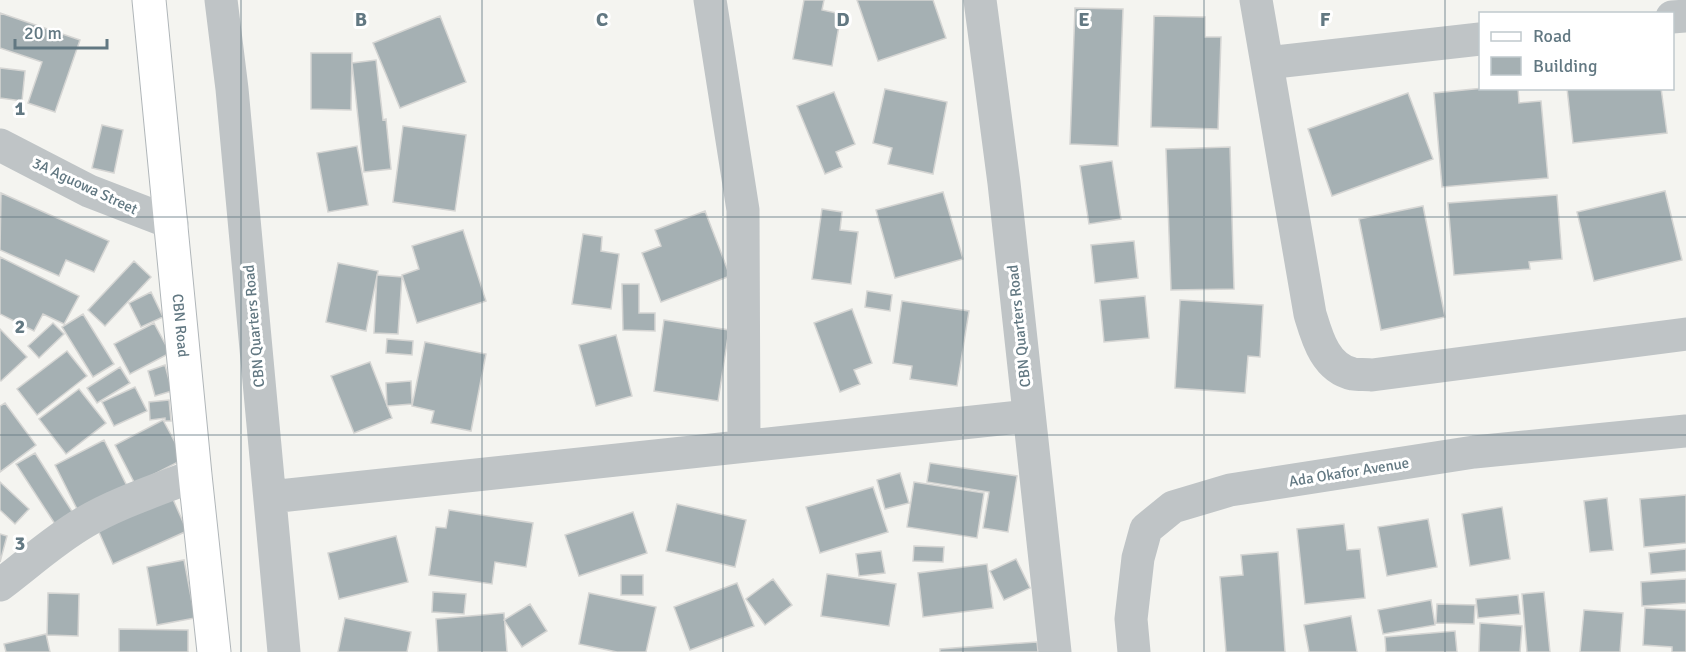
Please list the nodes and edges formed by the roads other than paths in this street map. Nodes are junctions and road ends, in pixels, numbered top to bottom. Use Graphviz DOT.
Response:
graph roads {
  1 [pos="149,0"];
  2 [pos="221,0"];
  3 [pos="710,0"];
  4 [pos="980,0"];
  5 [pos="1256,0"];
  6 [pos="1479,39"];
  7 [pos="1267,63"];
  8 [pos="0,146"];
  9 [pos="172,223"];
  10 [pos="1686,334"];
  11 [pos="1029,416"];
  12 [pos="1686,431"];
  13 [pos="744,446"];
  14 [pos="195,475"];
  15 [pos="270,497"];
  16 [pos="0,585"];
  17 [pos="214,652"];
  18 [pos="284,652"];
  19 [pos="1055,652"];
  20 [pos="1134,652"];
  1 -- 9 [label="main road, CBN Road"];
  2 -- 15 [label="street, CBN Quarters Road"];
  3 -- 13 [label="street"];
  4 -- 11 [label="street, CBN Quarters Road"];
  5 -- 7 [label="street"];
  6 -- 7 [label="street"];
  7 -- 10 [label="street"];
  8 -- 9 [label="street, 3A Aguowa Street"];
  9 -- 14 [label="main road, CBN Road"];
  11 -- 13 [label="street"];
  11 -- 19 [label="street, CBN Quarters Road"];
  12 -- 20 [label="street, Ada Okafor Avenue"];
  13 -- 15 [label="street"];
  14 -- 16 [label="street"];
  14 -- 17 [label="main road, CBN Road"];
  15 -- 18 [label="street, CBN Quarters Road"];
}
